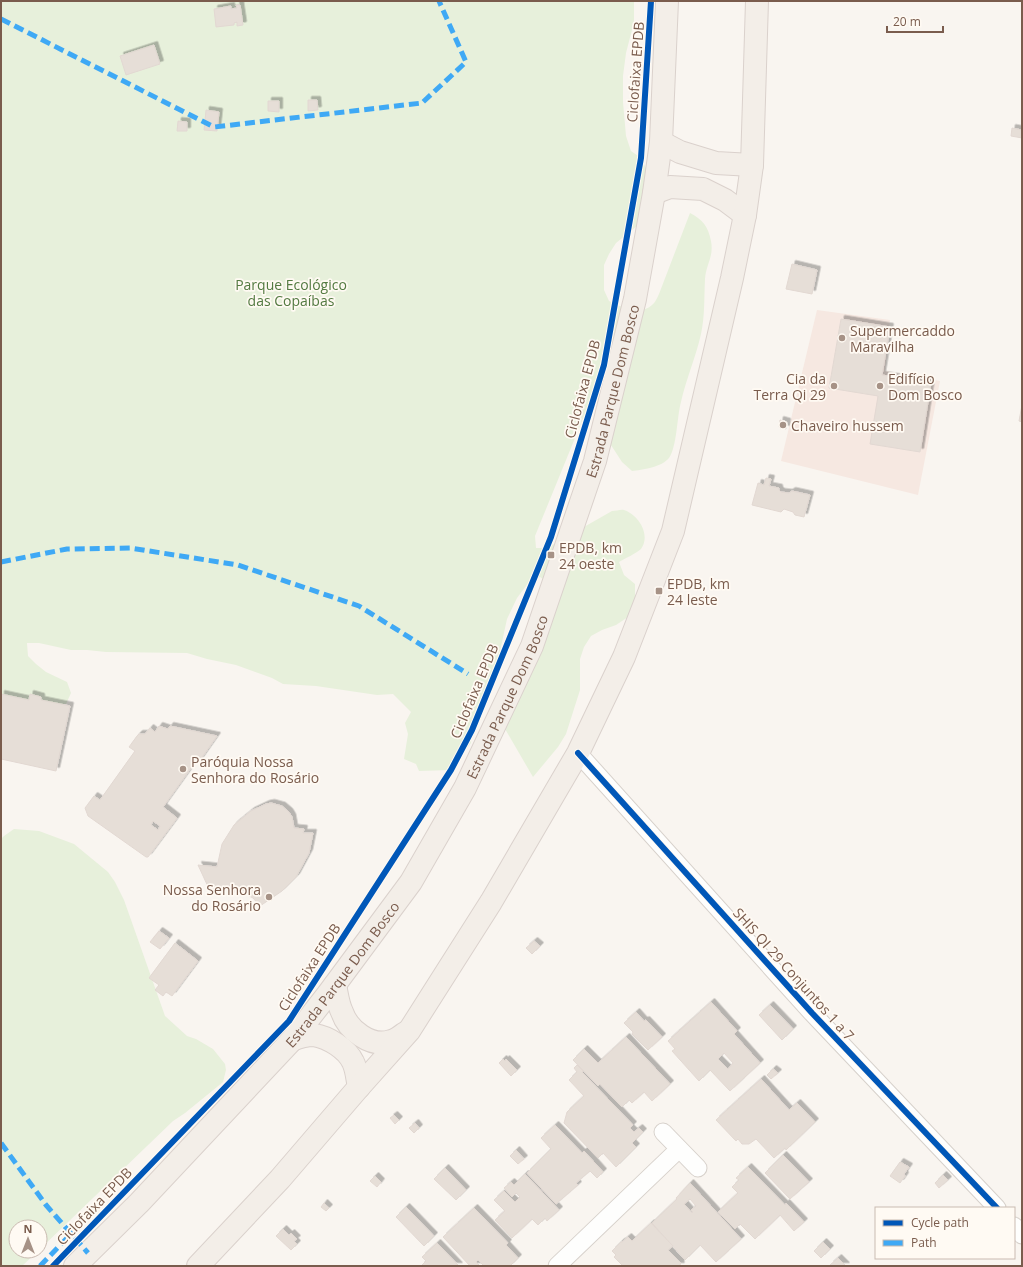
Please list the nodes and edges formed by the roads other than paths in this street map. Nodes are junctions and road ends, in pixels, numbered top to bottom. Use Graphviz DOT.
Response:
graph roads {
  1 [pos="668,1"];
  2 [pos="757,1"];
  3 [pos="661,142"];
  4 [pos="752,165"];
  5 [pos="654,193"];
  6 [pos="745,215"];
  7 [pos="578,753"];
  8 [pos="335,985"];
  9 [pos="409,1031"];
  10 [pos="292,1040"];
  11 [pos="358,1087"];
  12 [pos="663,1132"];
  13 [pos="679,1149"];
  14 [pos="698,1168"];
  15 [pos="996,1207"];
  16 [pos="1015,1227"];
  17 [pos="1022,1235"];
  18 [pos="75,1266"];
  19 [pos="198,1266"];
  20 [pos="557,1266"];
  1 -- 3 [label="main road, Estrada Parque Dom Bosco"];
  2 -- 4 [label="main road"];
  3 -- 4 [label="main road"];
  3 -- 5 [label="main road, Estrada Parque Dom Bosco"];
  4 -- 6 [label="main road"];
  5 -- 6 [label="main road"];
  5 -- 8 [label="main road, Estrada Parque Dom Bosco"];
  6 -- 7 [label="main road"];
  7 -- 9 [label="main road"];
  7 -- 15 [label="street, SHIS QI 29 Conjuntos 1 a 7"];
  8 -- 9 [label="main road"];
  8 -- 10 [label="main road, Estrada Parque Dom Bosco"];
  9 -- 11 [label="main road"];
  10 -- 11 [label="main road"];
  10 -- 18 [label="main road, Estrada Parque Dom Bosco"];
  11 -- 19 [label="main road"];
  12 -- 13 [label="street"];
  13 -- 14 [label="street"];
  13 -- 20 [label="street"];
  16 -- 17 [label="street"];
}
